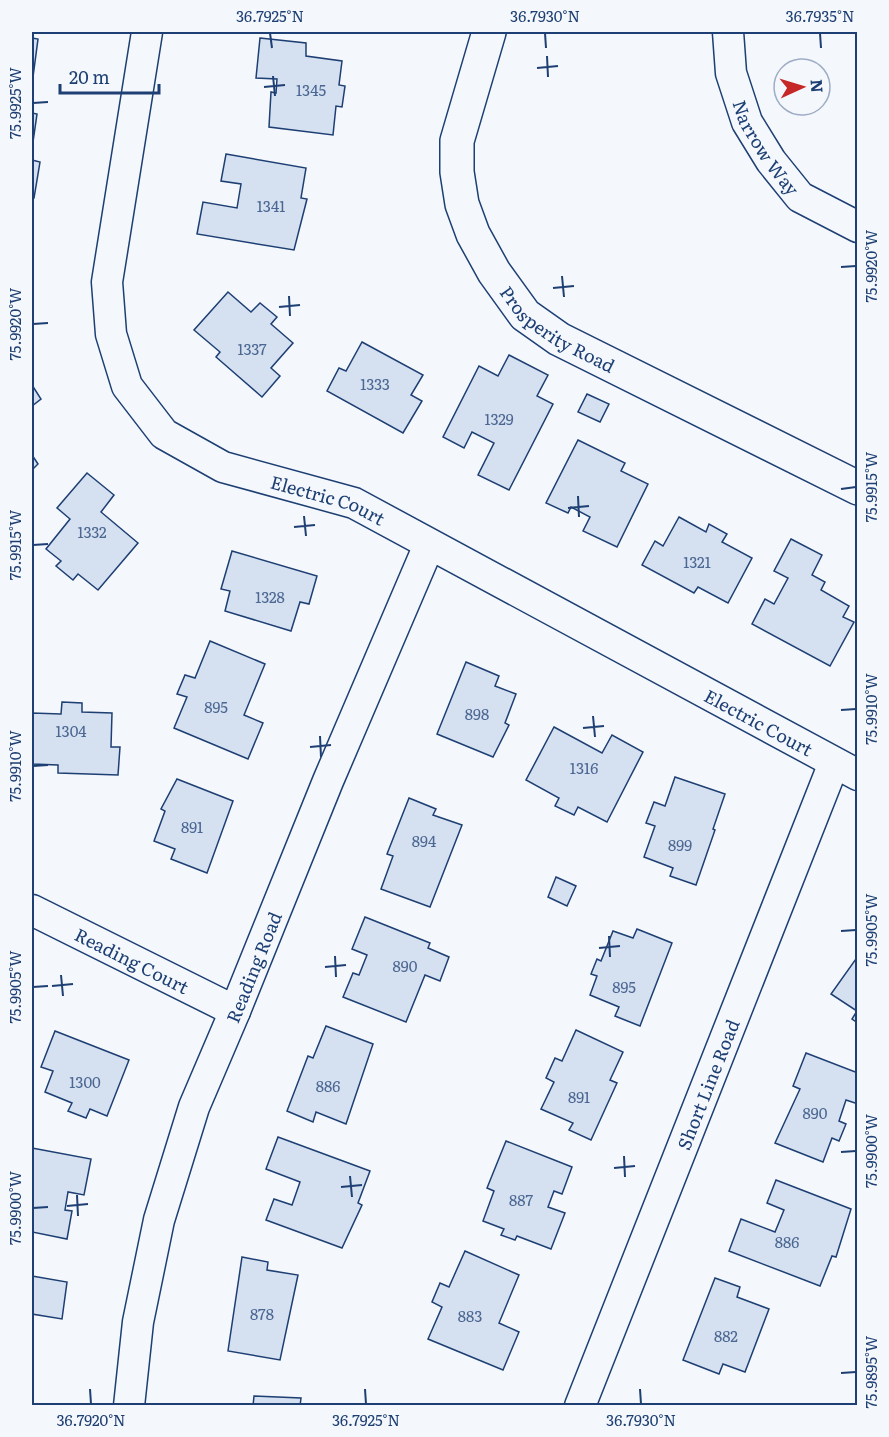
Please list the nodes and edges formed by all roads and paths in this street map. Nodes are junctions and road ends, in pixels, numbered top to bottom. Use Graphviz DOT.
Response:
graph roads {
  1 [pos="147,32"];
  2 [pos="489,32"];
  3 [pos="728,32"];
  4 [pos="858,227"];
  5 [pos="858,488"];
  6 [pos="429,545"];
  7 [pos="846,769"];
  8 [pos="32,909"];
  9 [pos="235,1011"];
  10 [pos="129,1406"];
  11 [pos="580,1406"];
  1 -- 6 [label="street, Electric Court"];
  2 -- 5 [label="street, Prosperity Road"];
  3 -- 4 [label="street, Narrow Way"];
  6 -- 7 [label="street, Electric Court"];
  6 -- 9 [label="street, Reading Road"];
  7 -- 11 [label="street, Short Line Road"];
  8 -- 9 [label="street, Reading Court"];
  9 -- 10 [label="street, Reading Road"];
}
